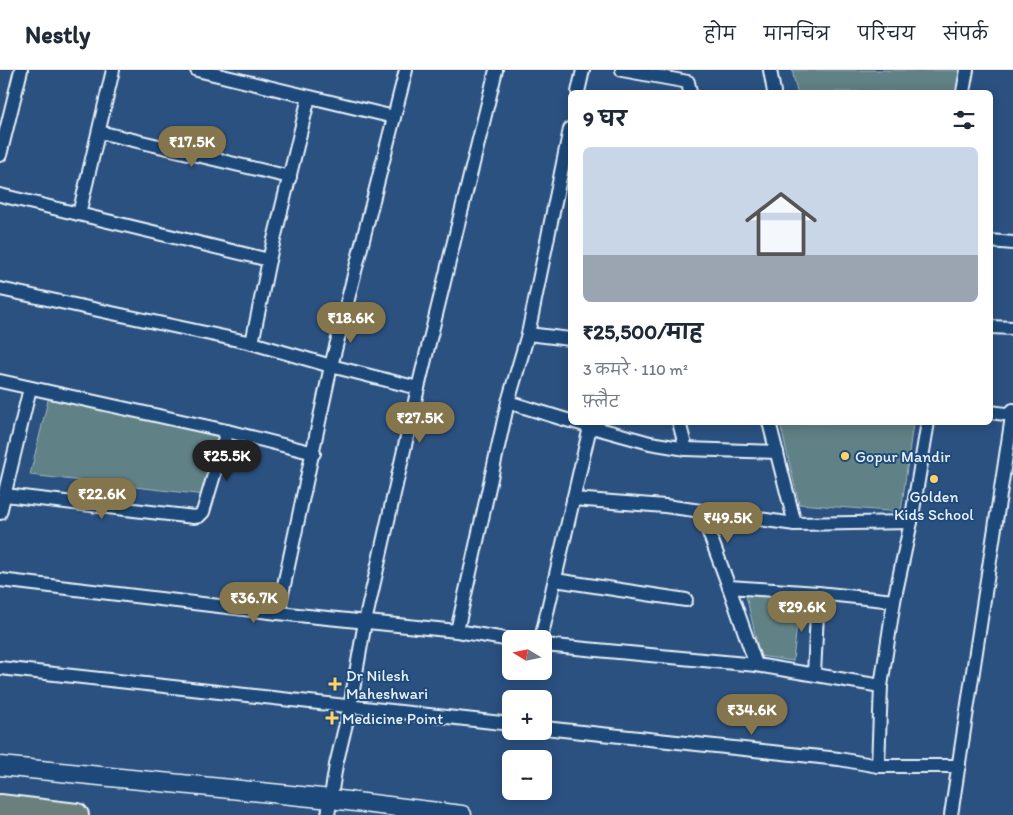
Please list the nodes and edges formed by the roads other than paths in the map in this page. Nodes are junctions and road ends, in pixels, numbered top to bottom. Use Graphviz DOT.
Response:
graph roads {
  1 [pos="21,70"];
  2 [pos="113,70"];
  3 [pos="197,70"];
  4 [pos="406,70"];
  5 [pos="496,70"];
  6 [pos="582,70"];
  7 [pos="622,70"];
  8 [pos="770,70"];
  9 [pos="967,70"];
  10 [pos="578,90"];
  11 [pos="690,90"];
  12 [pos="774,90"];
  13 [pos="963,90"];
  14 [pos="309,97"];
  15 [pos="394,117"];
  16 [pos="99,132"];
  17 [pos="568,147"];
  18 [pos="0,155"];
  19 [pos="566,165"];
  20 [pos="290,177"];
  21 [pos="0,195"];
  22 [pos="79,214"];
  23 [pos="993,242"];
  24 [pos="1013,243"];
  25 [pos="269,260"];
  26 [pos="0,289"];
  27 [pos="993,327"];
  28 [pos="1013,328"];
  29 [pos="528,334"];
  30 [pos="568,339"];
  31 [pos="252,344"];
  32 [pos="331,366"];
  33 [pos="0,380"];
  34 [pos="30,388"];
  35 [pos="418,388"];
  36 [pos="508,402"];
  37 [pos="993,412"];
  38 [pos="1013,413"];
  39 [pos="568,420"];
  40 [pos="584,425"];
  41 [pos="680,425"];
  42 [pos="770,425"];
  43 [pos="927,425"];
  44 [pos="590,427"];
  45 [pos="227,431"];
  46 [pos="686,449"];
  47 [pos="777,452"];
  48 [pos="314,453"];
  49 [pos="5,495"];
  50 [pos="573,499"];
  51 [pos="701,511"];
  52 [pos="0,513"];
  53 [pos="911,522"];
  54 [pos="795,524"];
  55 [pos="0,580"];
  56 [pos="554,580"];
  57 [pos="728,587"];
  58 [pos="818,593"];
  59 [pos="686,600"];
  60 [pos="894,601"];
  61 [pos="278,613"];
  62 [pos="366,622"];
  63 [pos="543,630"];
  64 [pos="457,631"];
  65 [pos="502,638"];
  66 [pos="552,646"];
  67 [pos="756,665"];
  68 [pos="0,668"];
  69 [pos="814,674"];
  70 [pos="881,686"];
  71 [pos="350,707"];
  72 [pos="502,723"];
  73 [pos="552,729"];
  74 [pos="0,766"];
  75 [pos="878,766"];
  76 [pos="959,766"];
  77 [pos="0,806"];
  78 [pos="329,807"];
  79 [pos="77,815"];
  80 [pos="462,815"];
  81 [pos="951,815"];
  1 -- 18 [label="street"];
  2 -- 16 [label="street"];
  3 -- 14 [label="street"];
  4 -- 15 [label="street"];
  5 -- 35 [label="street"];
  6 -- 10 [label="street"];
  7 -- 11 [label="street"];
  8 -- 12 [label="street"];
  9 -- 13 [label="street"];
  14 -- 15 [label="street"];
  14 -- 20 [label="street"];
  15 -- 32 [label="street"];
  16 -- 20 [label="street"];
  16 -- 22 [label="street"];
  17 -- 19 [label="street"];
  19 -- 29 [label="street"];
  20 -- 25 [label="street"];
  21 -- 22 [label="street"];
  22 -- 25 [label="street"];
  23 -- 24 [label="street"];
  25 -- 31 [label="street"];
  26 -- 31 [label="street"];
  27 -- 28 [label="street"];
  29 -- 30 [label="street"];
  29 -- 36 [label="street"];
  31 -- 32 [label="street"];
  32 -- 35 [label="street"];
  32 -- 48 [label="street"];
  33 -- 34 [label="street"];
  34 -- 45 [label="street"];
  34 -- 49 [label="street"];
  35 -- 62 [label="street"];
  36 -- 39 [label="street"];
  36 -- 64 [label="street"];
  37 -- 38 [label="street"];
  38 -- 76 [label="street"];
  40 -- 44 [label="street"];
  41 -- 46 [label="street"];
  42 -- 47 [label="street"];
  43 -- 53 [label="street"];
  44 -- 46 [label="street"];
  44 -- 50 [label="street"];
  45 -- 48 [label="street"];
  45 -- 49 [label="street"];
  46 -- 47 [label="street"];
  47 -- 54 [label="street"];
  48 -- 61 [label="street"];
  49 -- 52 [label="street"];
  50 -- 51 [label="street"];
  50 -- 56 [label="street"];
  51 -- 54 [label="street"];
  51 -- 57 [label="street"];
  53 -- 54 [label="street"];
  53 -- 60 [label="street"];
  55 -- 61 [label="street"];
  56 -- 59 [label="street"];
  56 -- 63 [label="street"];
  57 -- 58 [label="street"];
  57 -- 67 [label="street"];
  58 -- 60 [label="street"];
  58 -- 69 [label="street"];
  60 -- 70 [label="street"];
  61 -- 62 [label="street"];
  62 -- 64 [label="street"];
  62 -- 71 [label="street"];
  64 -- 65 [label="street"];
  66 -- 67 [label="street"];
  67 -- 69 [label="street"];
  68 -- 71 [label="street"];
  69 -- 70 [label="street"];
  70 -- 75 [label="street"];
  71 -- 72 [label="street"];
  71 -- 78 [label="street"];
  73 -- 75 [label="street"];
  74 -- 78 [label="street"];
  75 -- 76 [label="street"];
  76 -- 81 [label="street"];
  77 -- 79 [label="highway"];
  78 -- 80 [label="street"];
}
